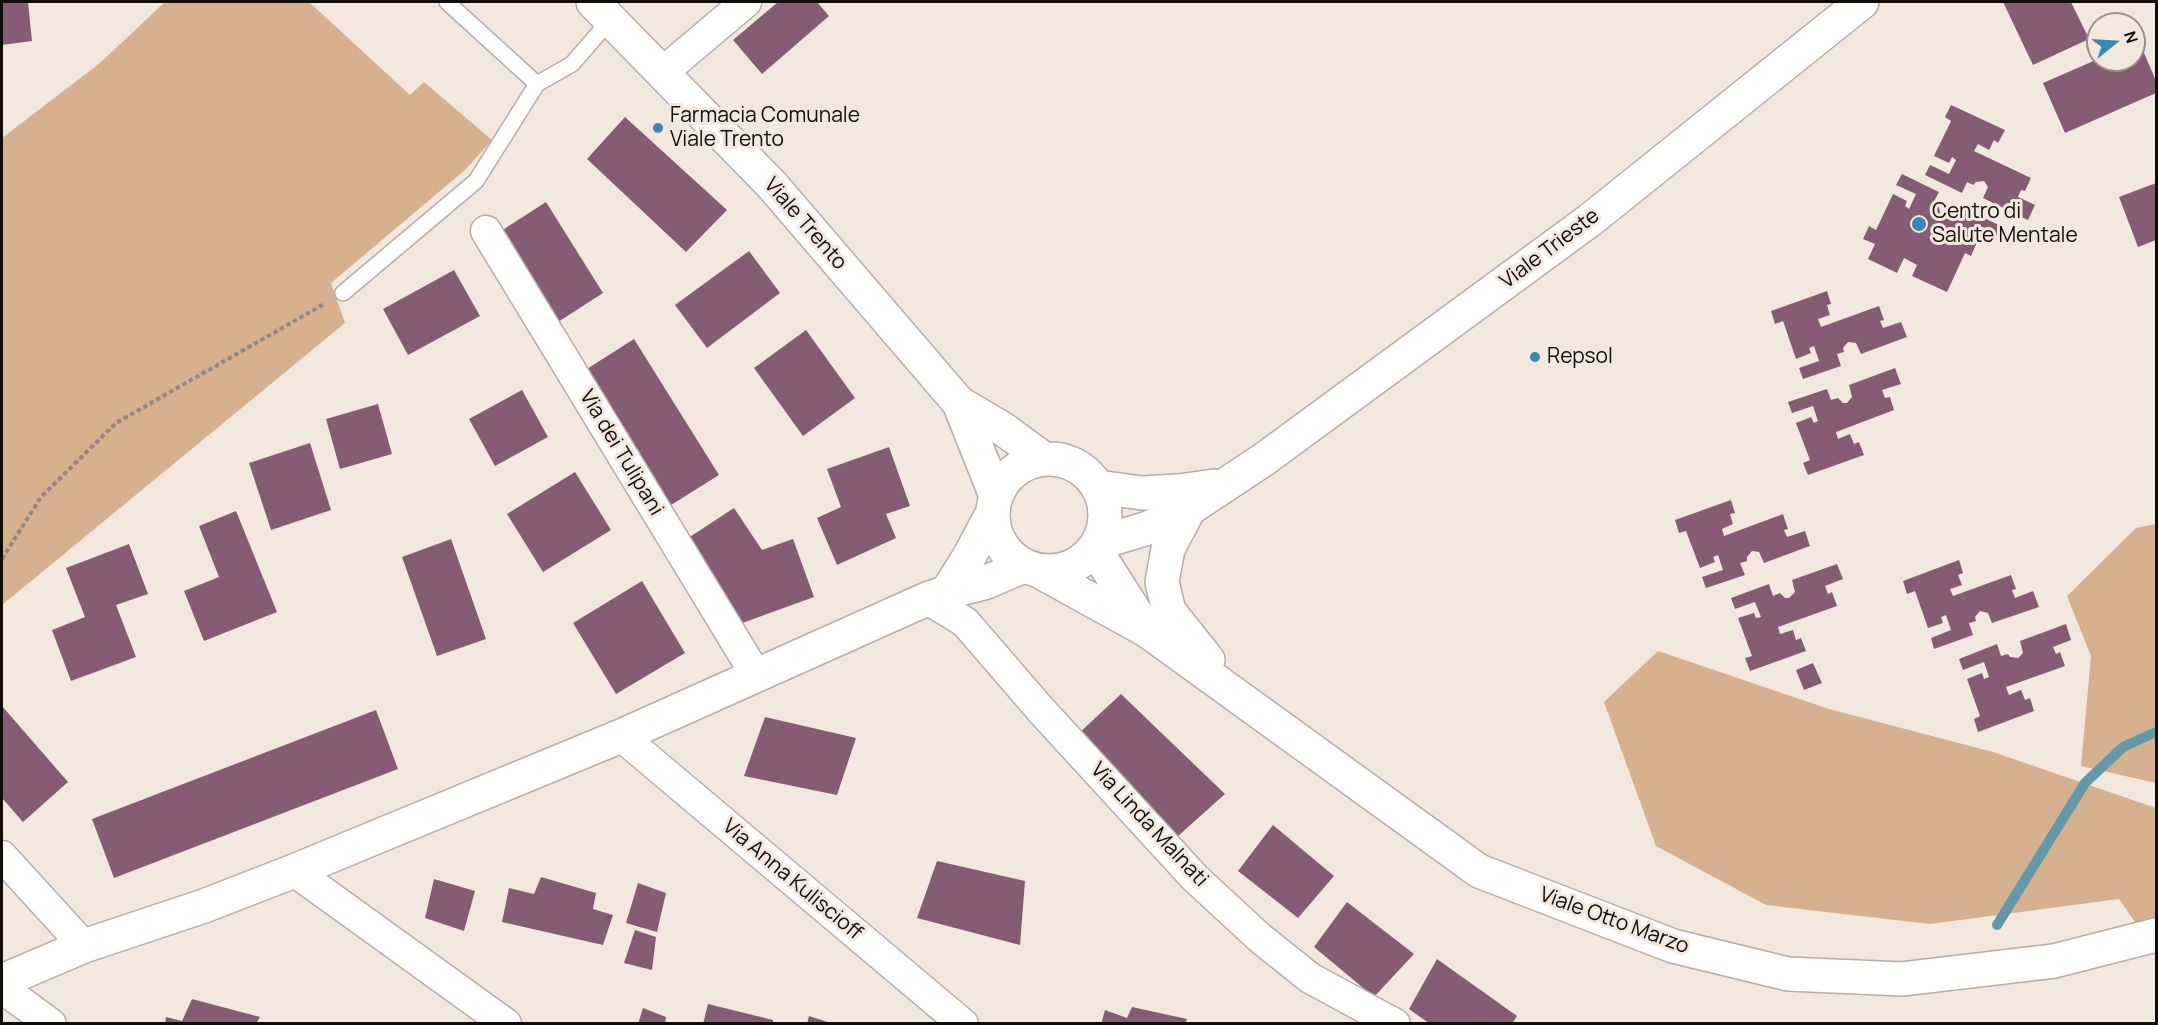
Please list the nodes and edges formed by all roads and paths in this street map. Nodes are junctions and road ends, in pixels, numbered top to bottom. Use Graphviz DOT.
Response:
graph roads {
  1 [pos="447,2"];
  2 [pos="746,2"];
  3 [pos="1862,2"];
  4 [pos="602,10"];
  5 [pos="663,72"];
  6 [pos="537,84"];
  7 [pos="486,231"];
  8 [pos="343,293"];
  9 [pos="959,403"];
  10 [pos="1044,459"];
  11 [pos="1228,484"];
  12 [pos="1098,487"];
  13 [pos="994,504"];
  14 [pos="1189,509"];
  15 [pos="1097,546"];
  16 [pos="2,559"];
  17 [pos="1031,568"];
  18 [pos="937,595"];
  19 [pos="1146,630"];
  20 [pos="756,675"];
  21 [pos="1231,690"];
  22 [pos="621,736"];
  23 [pos="2,856"];
  24 [pos="294,872"];
  25 [pos="2157,935"];
  26 [pos="84,946"];
  27 [pos="2,981"];
  28 [pos="2,988"];
  29 [pos="51,1023"];
  30 [pos="506,1023"];
  31 [pos="963,1023"];
  32 [pos="1395,1023"];
  1 -- 6 [label="lane"];
  2 -- 5 [label="street"];
  3 -- 11 [label="street, Viale Trieste"];
  4 -- 5 [label="street, Viale Trento"];
  4 -- 6 [label="lane"];
  5 -- 9 [label="street, Viale Trento"];
  6 -- 8 [label="lane"];
  7 -- 20 [label="street, Via dei Tulipani"];
  8 -- 16 [label="path"];
  9 -- 10 [label="street, Viale Trento"];
  9 -- 13 [label="street, Viale Trento"];
  10 -- 12 [label="street"];
  10 -- 13 [label="street"];
  11 -- 12 [label="street, Viale Trieste"];
  11 -- 14 [label="street, Viale Trieste"];
  12 -- 15 [label="street"];
  13 -- 17 [label="street"];
  13 -- 18 [label="street"];
  14 -- 15 [label="street, Viale Trieste"];
  14 -- 21 [label="street"];
  15 -- 17 [label="street"];
  15 -- 19 [label="street, Viale Otto Marzo"];
  17 -- 18 [label="street"];
  17 -- 19 [label="street, Viale Otto Marzo"];
  18 -- 20 [label="street"];
  18 -- 32 [label="street, Via Linda Malnati"];
  19 -- 21 [label="street, Viale Otto Marzo"];
  20 -- 22 [label="street"];
  21 -- 25 [label="street, Viale Otto Marzo"];
  22 -- 24 [label="street"];
  22 -- 31 [label="street, Via Anna Kuliscioff"];
  23 -- 26 [label="street"];
  24 -- 26 [label="street"];
  24 -- 30 [label="street"];
  26 -- 27 [label="street"];
  28 -- 29 [label="street"];
}
